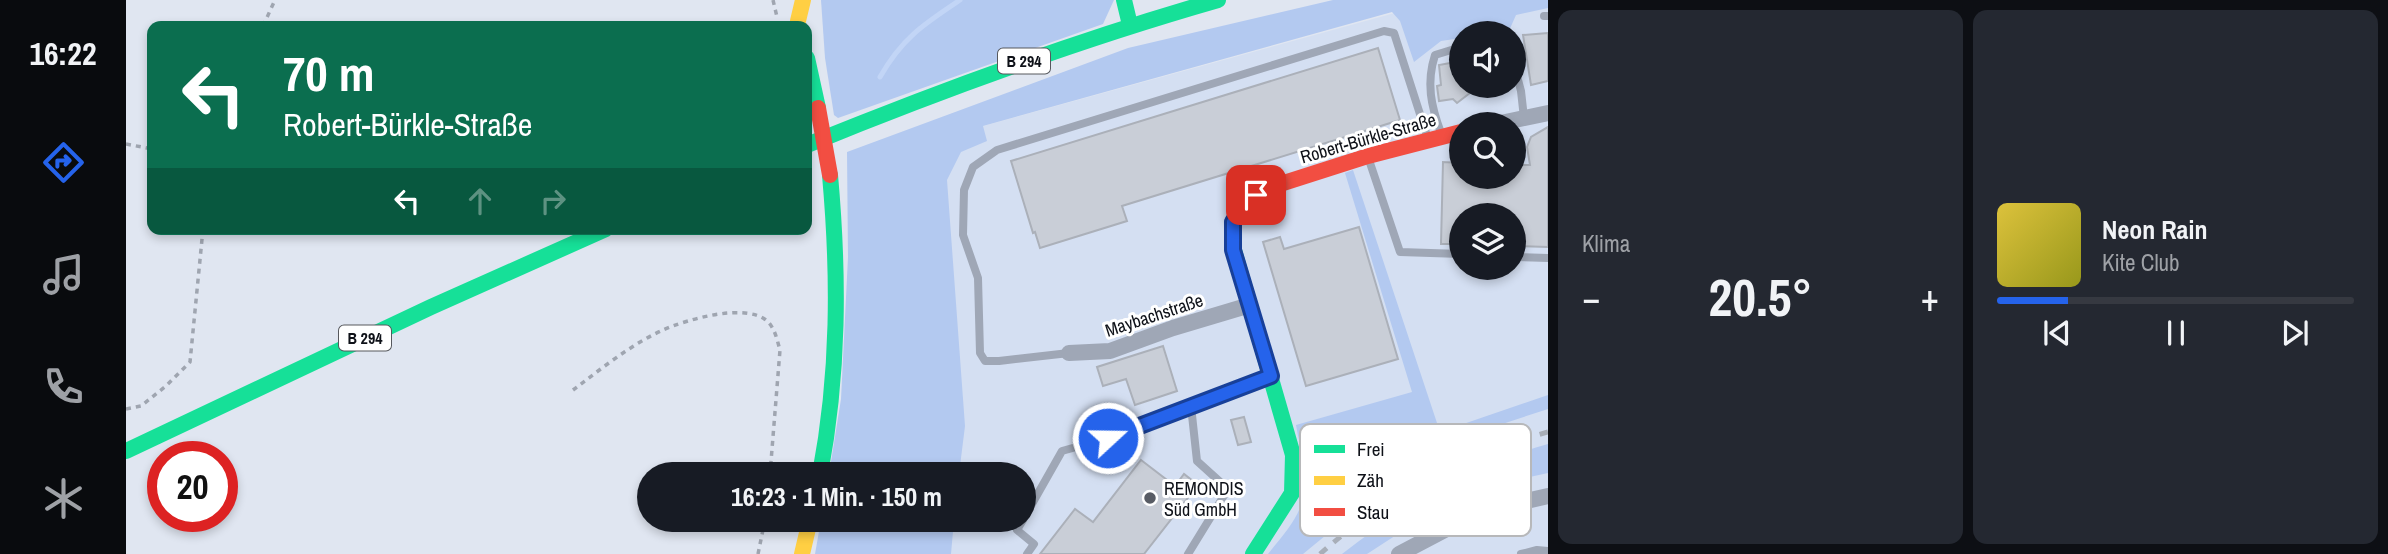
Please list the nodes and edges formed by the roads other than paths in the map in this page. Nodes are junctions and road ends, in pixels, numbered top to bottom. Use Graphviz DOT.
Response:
graph roads {
  1 [pos="793,0"];
  2 [pos="803,0"];
  3 [pos="1124,0"];
  4 [pos="1218,0"];
  5 [pos="1147,3"];
  6 [pos="798,21"];
  7 [pos="800,21"];
  8 [pos="1138,23"];
  9 [pos="1449,51"];
  10 [pos="812,81"];
  11 [pos="1548,113"];
  12 [pos="1526,118"];
  13 [pos="1449,135"];
  14 [pos="1435,138"];
  15 [pos="812,143"];
  16 [pos="1368,156"];
  17 [pos="593,235"];
  18 [pos="1449,254"];
  19 [pos="1526,257"];
  20 [pos="1548,258"];
  21 [pos="1250,304"];
  22 [pos="1069,353"];
  23 [pos="1271,376"];
  24 [pos="1191,406"];
  25 [pos="126,451"];
  26 [pos="823,462"];
  27 [pos="1036,496"];
  28 [pos="807,532"];
  29 [pos="1019,532"];
  30 [pos="1441,536"];
  31 [pos="1422,548"];
  32 [pos="1548,551"];
  33 [pos="802,554"];
  34 [pos="1027,554"];
  35 [pos="1188,554"];
  36 [pos="1253,554"];
  37 [pos="1399,554"];
  38 [pos="1521,554"];
  1 -- 6 [label="street"];
  2 -- 7 [label="street"];
  3 -- 8 [label="street"];
  4 -- 8 [label="street, B 294"];
  5 -- 8 [label="street"];
  8 -- 15 [label="street, B 294"];
  9 -- 14 [label="lane"];
  10 -- 26 [label="street, bridge"];
  11 -- 12 [label="street"];
  13 -- 14 [label="street, Robert-Bürkle-Straße"];
  14 -- 16 [label="street, Robert-Bürkle-Straße"];
  14 -- 22 [label="lane"];
  16 -- 18 [label="lane"];
  16 -- 21 [label="street, Robert-Bürkle-Straße"];
  17 -- 25 [label="street, B 294"];
  19 -- 20 [label="lane"];
  21 -- 22 [label="street, Maybachstraße"];
  21 -- 23 [label="street, Robert-Bürkle-Straße"];
  23 -- 24 [label="lane"];
  23 -- 36 [label="street, Robert-Bürkle-Straße"];
  24 -- 27 [label="lane"];
  24 -- 35 [label="lane"];
  28 -- 33 [label="street"];
  29 -- 34 [label="lane"];
  30 -- 31 [label="street"];
  31 -- 37 [label="street"];
  32 -- 38 [label="lane"];
}
